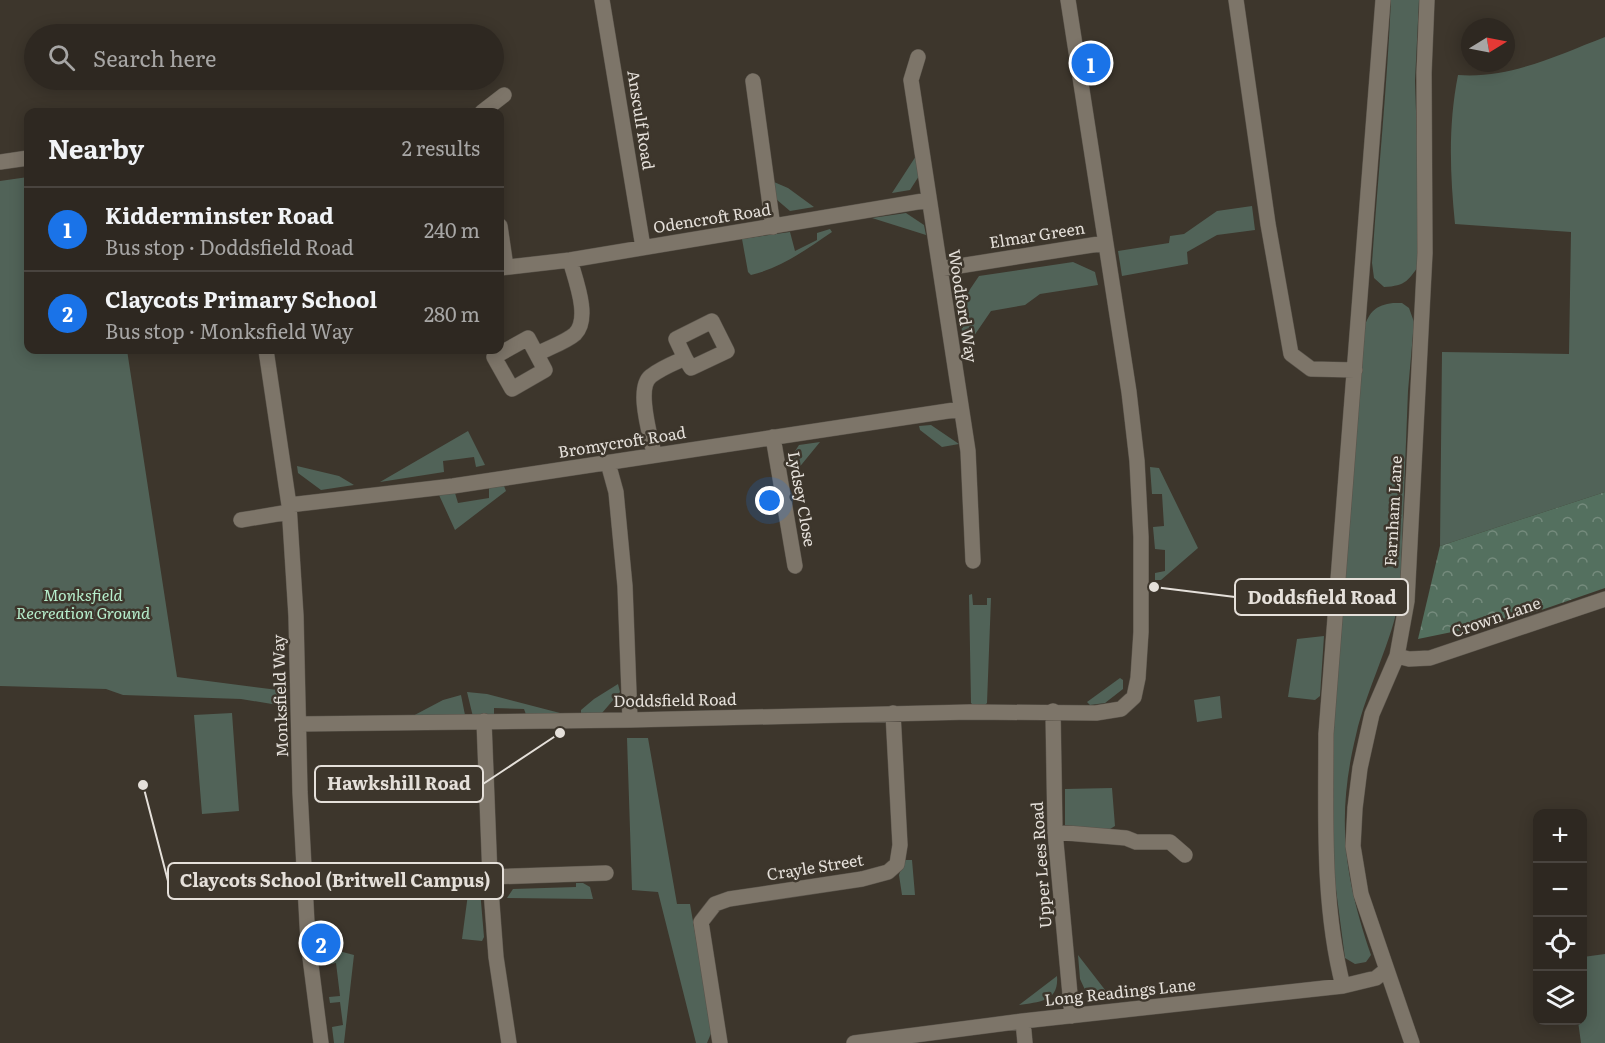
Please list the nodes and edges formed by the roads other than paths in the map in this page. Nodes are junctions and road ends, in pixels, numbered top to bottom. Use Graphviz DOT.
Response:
graph roads {
  1 [pos="602,0"];
  2 [pos="1068,0"];
  3 [pos="1236,0"];
  4 [pos="1383,0"];
  5 [pos="1427,0"];
  6 [pos="918,57"];
  7 [pos="753,81"];
  8 [pos="504,95"];
  9 [pos="487,108"];
  10 [pos="24,159"];
  11 [pos="0,162"];
  12 [pos="929,200"];
  13 [pos="773,227"];
  14 [pos="1105,243"];
  15 [pos="643,247"];
  16 [pos="570,260"];
  17 [pos="504,267"];
  18 [pos="939,269"];
  19 [pos="267,354"];
  20 [pos="537,354"];
  21 [pos="685,357"];
  22 [pos="1355,370"];
  23 [pos="961,409"];
  24 [pos="773,437"];
  25 [pos="654,454"];
  26 [pos="608,463"];
  27 [pos="289,508"];
  28 [pos="241,520"];
  29 [pos="973,561"];
  30 [pos="795,566"];
  31 [pos="1605,599"];
  32 [pos="1396,656"];
  33 [pos="1053,711"];
  34 [pos="893,713"];
  35 [pos="630,720"];
  36 [pos="484,721"];
  37 [pos="300,724"];
  38 [pos="1055,832"];
  39 [pos="1185,855"];
  40 [pos="606,873"];
  41 [pos="490,878"];
  42 [pos="1386,970"];
  43 [pos="1343,986"];
  44 [pos="1072,1016"];
  45 [pos="1023,1021"];
  46 [pos="321,1043"];
  47 [pos="509,1043"];
  48 [pos="720,1043"];
  49 [pos="854,1043"];
  50 [pos="1025,1043"];
  51 [pos="1412,1043"];
  1 -- 15 [label="street, Ansculf Road"];
  2 -- 14 [label="street, Doddsfield Road"];
  3 -- 22 [label="street"];
  4 -- 22 [label="street"];
  5 -- 32 [label="street, Farnham Lane"];
  6 -- 12 [label="street, Woodford Way"];
  7 -- 13 [label="street"];
  8 -- 9 [label="street"];
  10 -- 11 [label="street"];
  12 -- 13 [label="street, Odencroft Road"];
  12 -- 18 [label="street, Woodford Way"];
  13 -- 15 [label="street, Odencroft Road"];
  14 -- 18 [label="street, Elmar Green"];
  14 -- 33 [label="street, Doddsfield Road"];
  15 -- 16 [label="street, Odencroft Road"];
  16 -- 17 [label="street, Odencroft Road"];
  16 -- 20 [label="street"];
  18 -- 23 [label="street, Woodford Way"];
  19 -- 27 [label="street, Monksfield Way"];
  21 -- 25 [label="street"];
  22 -- 43 [label="street"];
  23 -- 24 [label="street, Bromycroft Road"];
  23 -- 29 [label="street, Woodford Way"];
  24 -- 25 [label="street, Bromycroft Road"];
  24 -- 30 [label="street, Lydsey Close"];
  25 -- 26 [label="street, Bromycroft Road"];
  26 -- 27 [label="street, Bromycroft Road"];
  26 -- 35 [label="street"];
  27 -- 28 [label="street, Bromycroft Road"];
  27 -- 37 [label="street, Monksfield Way"];
  31 -- 32 [label="street, Crown Lane"];
  32 -- 42 [label="street, Farnham Lane"];
  33 -- 34 [label="street, Doddsfield Road"];
  33 -- 38 [label="street, Upper Lees Road"];
  34 -- 35 [label="street, Doddsfield Road"];
  34 -- 48 [label="street, Crayle Street"];
  35 -- 36 [label="street, Doddsfield Road"];
  36 -- 37 [label="street, Doddsfield Road"];
  36 -- 41 [label="street"];
  37 -- 46 [label="street, Monksfield Way"];
  38 -- 39 [label="street"];
  38 -- 44 [label="street, Upper Lees Road"];
  40 -- 41 [label="street"];
  41 -- 47 [label="street"];
  42 -- 43 [label="street, Long Readings Lane"];
  42 -- 51 [label="street, Farnham Lane"];
  43 -- 44 [label="street, Long Readings Lane"];
  44 -- 45 [label="street, Long Readings Lane"];
  45 -- 49 [label="street, Long Readings Lane"];
  45 -- 50 [label="street"];
}
